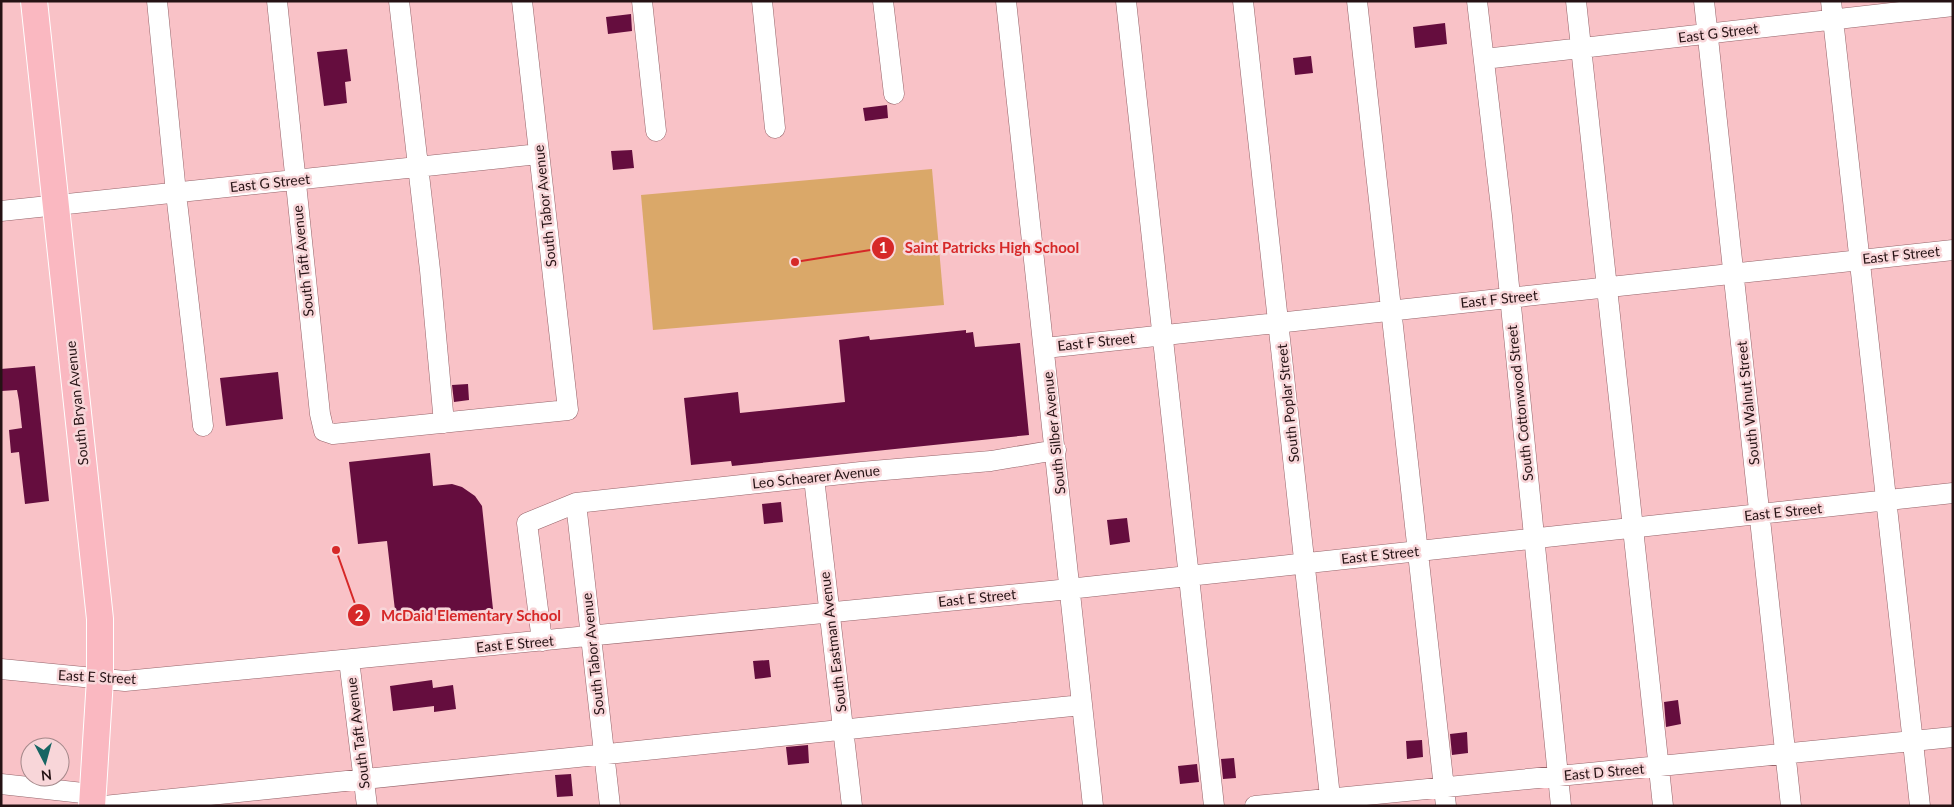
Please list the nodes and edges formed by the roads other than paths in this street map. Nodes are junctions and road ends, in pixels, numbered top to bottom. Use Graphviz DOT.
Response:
graph roads {
  1 [pos="34,1"];
  2 [pos="157,1"];
  3 [pos="277,1"];
  4 [pos="399,1"];
  5 [pos="522,1"];
  6 [pos="642,1"];
  7 [pos="762,1"];
  8 [pos="883,1"];
  9 [pos="1006,1"];
  10 [pos="1126,1"];
  11 [pos="1243,1"];
  12 [pos="1358,1"];
  13 [pos="1477,1"];
  14 [pos="1576,1"];
  15 [pos="1704,1"];
  16 [pos="1953,6"];
  17 [pos="1832,10"];
  18 [pos="1707,34"];
  19 [pos="1582,48"];
  20 [pos="1484,59"];
  21 [pos="894,94"];
  22 [pos="775,128"];
  23 [pos="656,131"];
  24 [pos="539,154"];
  25 [pos="418,167"];
  26 [pos="295,180"];
  27 [pos="176,193"];
  28 [pos="56,206"];
  29 [pos="1,211"];
  30 [pos="1953,250"];
  31 [pos="1859,260"];
  32 [pos="1733,273"];
  33 [pos="1608,287"];
  34 [pos="1510,297"];
  35 [pos="1391,310"];
  36 [pos="1279,322"];
  37 [pos="1161,335"];
  38 [pos="1045,348"];
  39 [pos="444,423"];
  40 [pos="203,426"];
  41 [pos="1056,450"];
  42 [pos="814,478"];
  43 [pos="1953,493"];
  44 [pos="1887,500"];
  45 [pos="576,503"];
  46 [pos="1760,514"];
  47 [pos="1633,528"];
  48 [pos="1534,539"];
  49 [pos="1418,551"];
  50 [pos="1305,563"];
  51 [pos="1188,576"];
  52 [pos="1070,589"];
  53 [pos="830,613"];
  54 [pos="591,637"];
  55 [pos="542,641"];
  56 [pos="350,660"];
  57 [pos="1,669"];
  58 [pos="100,679"];
  59 [pos="1082,705"];
  60 [pos="843,730"];
  61 [pos="1953,737"];
  62 [pos="1914,741"];
  63 [pos="1786,754"];
  64 [pos="604,755"];
  65 [pos="1659,766"];
  66 [pos="1558,776"];
  67 [pos="364,780"];
  68 [pos="1,784"];
  69 [pos="1445,796"];
  70 [pos="96,802"];
  71 [pos="1330,802"];
  72 [pos="367,806"];
  73 [pos="610,806"];
  74 [pos="852,806"];
  75 [pos="1093,806"];
  76 [pos="1214,806"];
  77 [pos="1255,806"];
  78 [pos="1561,806"];
  79 [pos="1663,806"];
  80 [pos="1791,806"];
  81 [pos="1920,806"];
  1 -- 28 [label="main road, South Bryan Avenue"];
  2 -- 27 [label="street"];
  3 -- 26 [label="street, South Taft Avenue"];
  4 -- 25 [label="street"];
  5 -- 24 [label="street, South Tabor Avenue"];
  6 -- 23 [label="street"];
  7 -- 22 [label="street"];
  8 -- 21 [label="street"];
  9 -- 38 [label="street, South Silber Avenue"];
  10 -- 37 [label="street"];
  11 -- 36 [label="street, South Poplar Street"];
  12 -- 35 [label="street"];
  13 -- 20 [label="street, South Cottonwood Street"];
  14 -- 19 [label="street"];
  15 -- 18 [label="street, South Walnut Street"];
  16 -- 17 [label="street, East G Street"];
  17 -- 18 [label="street, East G Street"];
  17 -- 31 [label="street"];
  18 -- 19 [label="street, East G Street"];
  18 -- 32 [label="street, South Walnut Street"];
  19 -- 20 [label="street, East G Street"];
  19 -- 33 [label="street"];
  20 -- 34 [label="street, South Cottonwood Street"];
  24 -- 25 [label="street, East G Street"];
  24 -- 39 [label="street, South Tabor Avenue"];
  25 -- 26 [label="street, East G Street"];
  25 -- 39 [label="street"];
  26 -- 27 [label="street, East G Street"];
  26 -- 39 [label="street, South Taft Avenue"];
  27 -- 28 [label="street, East G Street"];
  27 -- 40 [label="street"];
  28 -- 29 [label="street, East G Street"];
  28 -- 58 [label="main road, South Bryan Avenue"];
  30 -- 31 [label="street, East F Street"];
  31 -- 32 [label="street, East F Street"];
  31 -- 44 [label="street"];
  32 -- 33 [label="street, East F Street"];
  32 -- 46 [label="street, South Walnut Street"];
  33 -- 34 [label="street, East F Street"];
  33 -- 47 [label="street"];
  34 -- 35 [label="street, East F Street"];
  34 -- 48 [label="street, South Cottonwood Street"];
  35 -- 36 [label="street, East F Street"];
  35 -- 49 [label="street"];
  36 -- 37 [label="street, East F Street"];
  36 -- 50 [label="street, South Poplar Street"];
  37 -- 38 [label="street, East F Street"];
  37 -- 51 [label="street"];
  38 -- 41 [label="street, South Silber Avenue"];
  41 -- 42 [label="street, Leo Schearer Avenue"];
  41 -- 52 [label="street, South Silber Avenue"];
  42 -- 45 [label="street, Leo Schearer Avenue"];
  42 -- 53 [label="street, South Eastman Avenue"];
  43 -- 44 [label="street, East E Street"];
  44 -- 46 [label="street, East E Street"];
  44 -- 62 [label="street"];
  45 -- 54 [label="street, South Tabor Avenue"];
  45 -- 55 [label="street, Leo Schearer Avenue"];
  46 -- 47 [label="street, East E Street"];
  46 -- 63 [label="street, South Walnut Street"];
  47 -- 48 [label="street, East E Street"];
  47 -- 65 [label="street"];
  48 -- 49 [label="street, East E Street"];
  48 -- 66 [label="street, South Cottonwood Street"];
  49 -- 50 [label="street, East E Street"];
  49 -- 69 [label="street"];
  50 -- 51 [label="street, East E Street"];
  50 -- 71 [label="street, South Poplar Street"];
  51 -- 52 [label="street, East E Street"];
  51 -- 76 [label="street"];
  52 -- 53 [label="street, East E Street"];
  52 -- 59 [label="street, South Silber Avenue"];
  53 -- 54 [label="street, East E Street"];
  53 -- 60 [label="street, South Eastman Avenue"];
  54 -- 55 [label="street, East E Street"];
  54 -- 64 [label="street, South Tabor Avenue"];
  55 -- 56 [label="street, East E Street"];
  56 -- 58 [label="street, East E Street"];
  56 -- 67 [label="street, South Taft Avenue"];
  57 -- 58 [label="street, East E Street"];
  58 -- 70 [label="main road, South Bryan Avenue"];
  59 -- 60 [label="street"];
  59 -- 75 [label="street, South Silber Avenue"];
  60 -- 64 [label="street"];
  60 -- 74 [label="street, South Eastman Avenue"];
  61 -- 62 [label="street, East D Street"];
  62 -- 63 [label="street, East D Street"];
  62 -- 81 [label="street"];
  63 -- 65 [label="street, East D Street"];
  63 -- 80 [label="street, South Walnut Street"];
  64 -- 67 [label="street"];
  64 -- 73 [label="street, South Tabor Avenue"];
  65 -- 66 [label="street, East D Street"];
  65 -- 79 [label="street"];
  66 -- 69 [label="street, East D Street"];
  66 -- 78 [label="street, South Cottonwood Street"];
  67 -- 70 [label="street"];
  67 -- 72 [label="street, South Taft Avenue"];
  68 -- 70 [label="street"];
  69 -- 71 [label="street, East D Street"];
  71 -- 77 [label="street, East D Street"];
}
